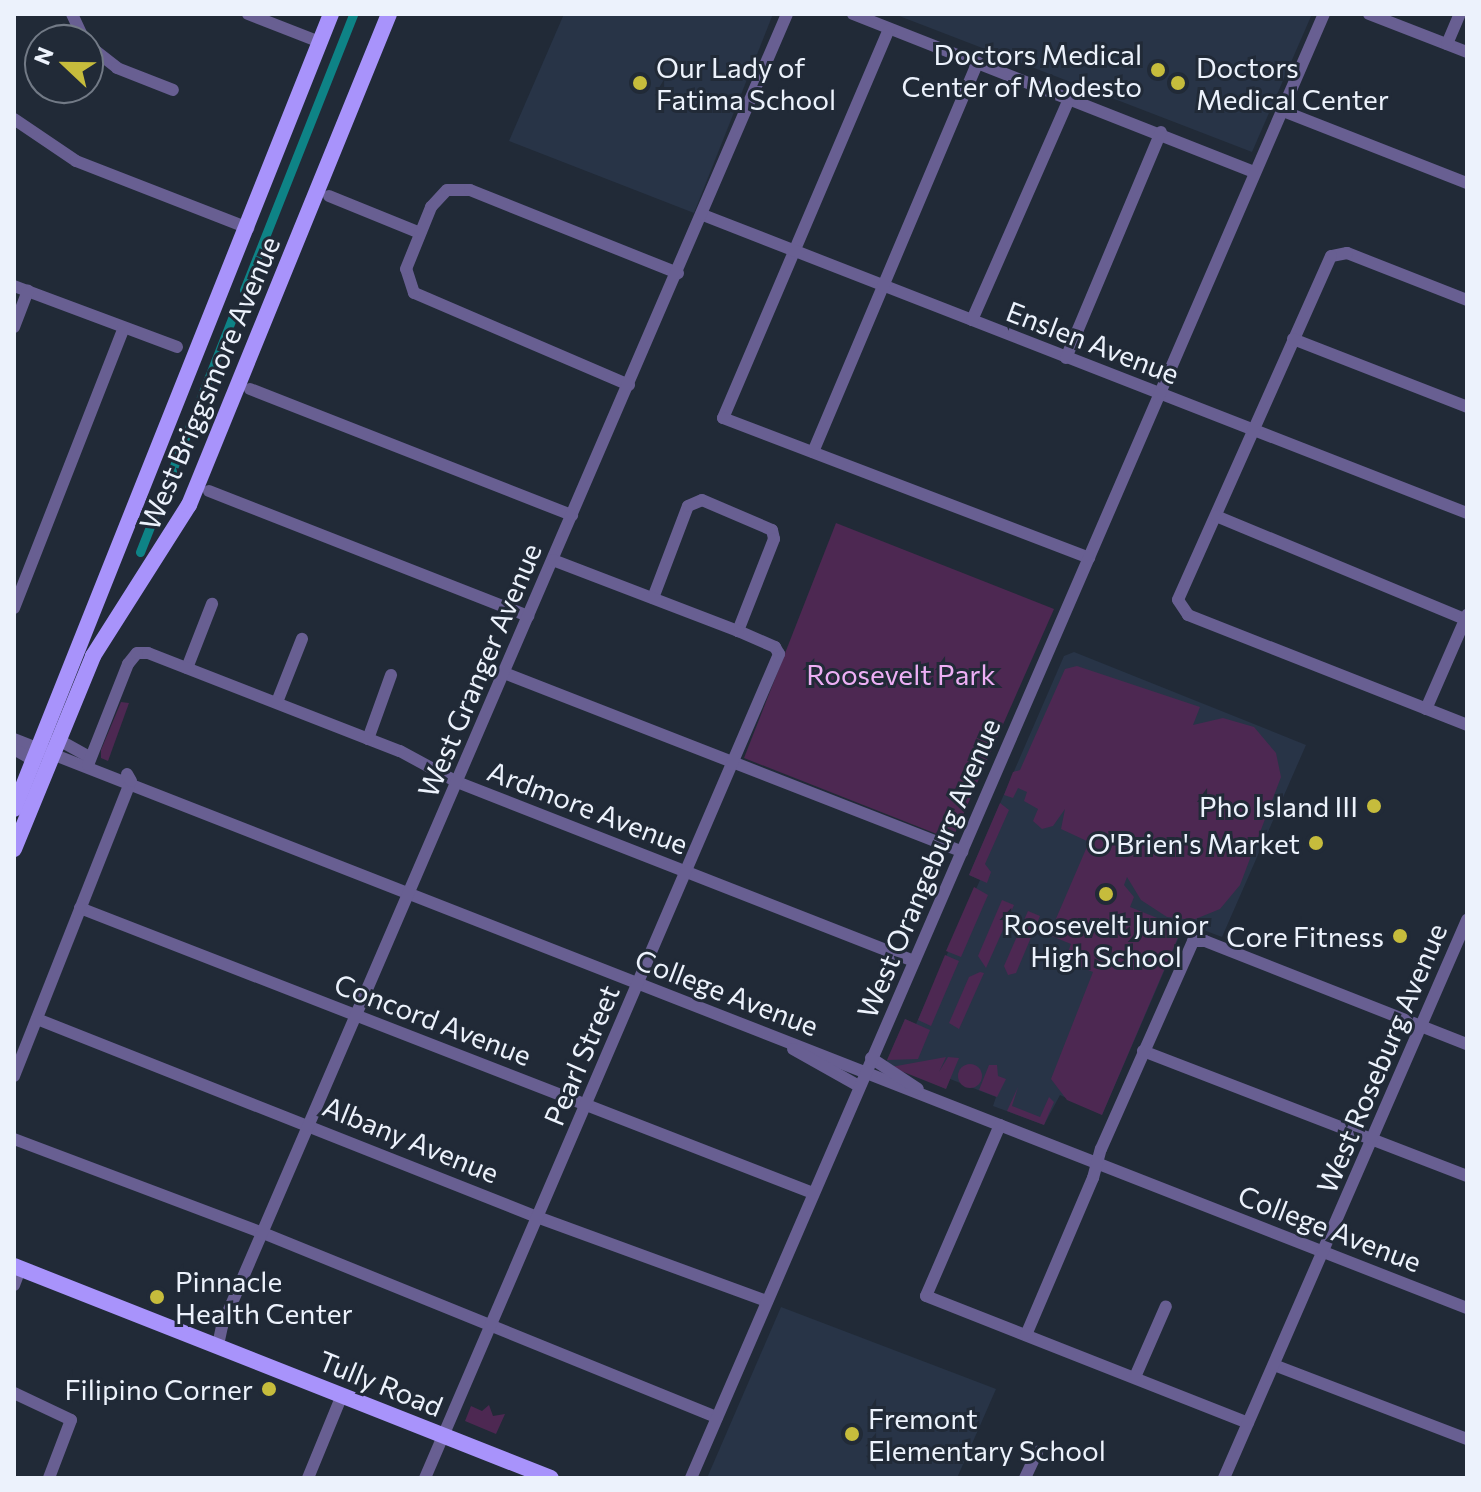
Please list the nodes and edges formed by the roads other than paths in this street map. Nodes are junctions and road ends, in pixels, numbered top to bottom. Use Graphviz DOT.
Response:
graph roads {
  1 [pos="248,14"];
  2 [pos="331,14"];
  3 [pos="389,14"];
  4 [pos="787,14"];
  5 [pos="853,14"];
  6 [pos="1324,14"];
  7 [pos="1369,14"];
  8 [pos="1460,14"];
  9 [pos="889,29"];
  10 [pos="320,42"];
  11 [pos="1447,44"];
  12 [pos="1467,52"];
  13 [pos="104,58"];
  14 [pos="978,62"];
  15 [pos="173,90"];
  16 [pos="1070,97"];
  17 [pos="1283,111"];
  18 [pos="14,119"];
  19 [pos="1161,132"];
  20 [pos="1255,172"];
  21 [pos="1467,183"];
  22 [pos="329,196"];
  23 [pos="703,215"];
  24 [pos="248,228"];
  25 [pos="420,233"];
  26 [pos="794,252"];
  27 [pos="678,273"];
  28 [pos="14,286"];
  29 [pos="883,287"];
  30 [pos="28,291"];
  31 [pos="1467,300"];
  32 [pos="972,320"];
  33 [pos="14,327"];
  34 [pos="124,328"];
  35 [pos="1293,339"];
  36 [pos="177,347"];
  37 [pos="1066,358"];
  38 [pos="629,385"];
  39 [pos="250,389"];
  40 [pos="1162,395"];
  41 [pos="1467,407"];
  42 [pos="1252,429"];
  43 [pos="813,452"];
  44 [pos="209,491"];
  45 [pos="1467,513"];
  46 [pos="572,515"];
  47 [pos="1216,516"];
  48 [pos="1089,558"];
  49 [pos="553,560"];
  50 [pos="653,598"];
  51 [pos="212,604"];
  52 [pos="14,608"];
  53 [pos="528,616"];
  54 [pos="1466,617"];
  55 [pos="738,631"];
  56 [pos="302,639"];
  57 [pos="187,668"];
  58 [pos="504,673"];
  59 [pos="391,675"];
  60 [pos="277,702"];
  61 [pos="1426,709"];
  62 [pos="1467,725"];
  63 [pos="14,739"];
  64 [pos="368,739"];
  65 [pos="14,749"];
  66 [pos="49,751"];
  67 [pos="733,761"];
  68 [pos="90,762"];
  69 [pos="131,781"];
  70 [pos="457,782"];
  71 [pos="14,809"];
  72 [pos="14,849"];
  73 [pos="962,852"];
  74 [pos="14,858"];
  75 [pos="686,871"];
  76 [pos="410,893"];
  77 [pos="80,908"];
  78 [pos="1467,920"];
  79 [pos="914,961"];
  80 [pos="638,983"];
  81 [pos="358,1014"];
  82 [pos="37,1019"];
  83 [pos="1422,1027"];
  84 [pos="778,1039"];
  85 [pos="1467,1044"];
  86 [pos="1143,1051"];
  87 [pos="871,1058"];
  88 [pos="866,1071"];
  89 [pos="14,1076"];
  90 [pos="859,1086"];
  91 [pos="925,1096"];
  92 [pos="585,1104"];
  93 [pos="310,1123"];
  94 [pos="1000,1125"];
  95 [pos="14,1139"];
  96 [pos="1372,1140"];
  97 [pos="1095,1163"];
  98 [pos="1467,1176"];
  99 [pos="813,1193"];
  100 [pos="537,1217"];
  101 [pos="263,1233"];
  102 [pos="1323,1251"];
  103 [pos="16,1273"];
  104 [pos="767,1301"];
  105 [pos="1166,1306"];
  106 [pos="1467,1308"];
  107 [pos="489,1326"];
  108 [pos="1026,1335"];
  109 [pos="218,1345"];
  110 [pos="1274,1365"];
  111 [pos="1135,1377"];
  112 [pos="14,1393"];
  113 [pos="342,1395"];
  114 [pos="717,1417"];
  115 [pos="1248,1423"];
  116 [pos="442,1436"];
  117 [pos="1467,1439"];
  118 [pos="1037,1452"];
  119 [pos="49,1478"];
  120 [pos="308,1478"];
  121 [pos="425,1478"];
  122 [pos="551,1478"];
  123 [pos="691,1478"];
  124 [pos="1025,1478"];
  125 [pos="1224,1478"];
  1 -- 10 [label="street"];
  2 -- 10 [label="main road, West Briggsmore Avenue"];
  3 -- 66 [label="main road, West Briggsmore Avenue"];
  4 -- 23 [label="street, West Granger Avenue"];
  5 -- 9 [label="street"];
  6 -- 17 [label="street, West Orangeburg Avenue"];
  7 -- 11 [label="street"];
  8 -- 11 [label="street"];
  9 -- 14 [label="street"];
  9 -- 26 [label="street"];
  10 -- 24 [label="main road, West Briggsmore Avenue"];
  11 -- 12 [label="street"];
  13 -- 15 [label="street"];
  14 -- 16 [label="street"];
  14 -- 29 [label="street"];
  16 -- 19 [label="street"];
  16 -- 32 [label="street"];
  17 -- 20 [label="street, West Orangeburg Avenue"];
  17 -- 21 [label="street"];
  18 -- 24 [label="street"];
  19 -- 20 [label="street"];
  19 -- 37 [label="street"];
  20 -- 40 [label="street, West Orangeburg Avenue"];
  22 -- 25 [label="street"];
  23 -- 26 [label="street, Enslen Avenue"];
  23 -- 27 [label="street, West Granger Avenue"];
  24 -- 66 [label="main road, West Briggsmore Avenue"];
  25 -- 27 [label="street"];
  25 -- 38 [label="street"];
  26 -- 29 [label="street, Enslen Avenue"];
  26 -- 43 [label="street"];
  27 -- 38 [label="street, West Granger Avenue"];
  28 -- 30 [label="street"];
  29 -- 32 [label="street, Enslen Avenue"];
  29 -- 43 [label="street"];
  30 -- 33 [label="street"];
  30 -- 34 [label="street"];
  31 -- 35 [label="street"];
  32 -- 37 [label="street, Enslen Avenue"];
  34 -- 36 [label="street"];
  34 -- 52 [label="street"];
  35 -- 41 [label="street"];
  35 -- 42 [label="street"];
  37 -- 40 [label="street, Enslen Avenue"];
  38 -- 46 [label="street, West Granger Avenue"];
  39 -- 46 [label="street"];
  40 -- 42 [label="street, Enslen Avenue"];
  40 -- 48 [label="street, West Orangeburg Avenue"];
  42 -- 45 [label="street, Enslen Avenue"];
  42 -- 47 [label="street"];
  43 -- 48 [label="street"];
  44 -- 53 [label="street"];
  46 -- 49 [label="street, West Granger Avenue"];
  47 -- 54 [label="street"];
  47 -- 61 [label="street"];
  48 -- 73 [label="street, West Orangeburg Avenue"];
  49 -- 50 [label="street"];
  49 -- 53 [label="street, West Granger Avenue"];
  50 -- 55 [label="street"];
  50 -- 55 [label="street"];
  51 -- 57 [label="street"];
  53 -- 58 [label="street, West Granger Avenue"];
  54 -- 61 [label="street"];
  55 -- 67 [label="street, Pearl Street"];
  56 -- 60 [label="street"];
  57 -- 60 [label="street, Ardmore Avenue"];
  57 -- 68 [label="street, Ardmore Avenue"];
  58 -- 67 [label="street"];
  58 -- 70 [label="street, West Granger Avenue"];
  59 -- 64 [label="street"];
  60 -- 64 [label="street, Ardmore Avenue"];
  61 -- 62 [label="street"];
  63 -- 66 [label="street"];
  64 -- 70 [label="street, Ardmore Avenue"];
  65 -- 66 [label="street"];
  66 -- 68 [label="street, College Avenue"];
  66 -- 71 [label="main road, West Briggsmore Avenue"];
  66 -- 72 [label="main road, West Briggsmore Avenue"];
  66 -- 74 [label="main road"];
  67 -- 73 [label="street"];
  67 -- 75 [label="street, Pearl Street"];
  68 -- 69 [label="street, College Avenue"];
  69 -- 76 [label="street, College Avenue"];
  69 -- 77 [label="street"];
  70 -- 75 [label="street, Ardmore Avenue"];
  70 -- 76 [label="street, West Granger Avenue"];
  73 -- 79 [label="street, West Orangeburg Avenue"];
  75 -- 79 [label="street, Ardmore Avenue"];
  75 -- 80 [label="street, Pearl Street"];
  76 -- 80 [label="street, College Avenue"];
  76 -- 81 [label="street, West Granger Avenue"];
  77 -- 81 [label="street, Concord Avenue"];
  77 -- 82 [label="street"];
  78 -- 83 [label="street, West Roseburg Avenue"];
  79 -- 87 [label="street, West Orangeburg Avenue"];
  80 -- 84 [label="street, College Avenue"];
  80 -- 92 [label="street, Pearl Street"];
  81 -- 92 [label="street, Concord Avenue"];
  81 -- 93 [label="street, West Granger Avenue"];
  82 -- 89 [label="street"];
  82 -- 93 [label="street, Albany Avenue"];
  83 -- 85 [label="street"];
  83 -- 86 [label="street"];
  83 -- 96 [label="street, West Roseburg Avenue"];
  84 -- 88 [label="street, College Avenue"];
  84 -- 90 [label="street"];
  86 -- 96 [label="street"];
  86 -- 97 [label="street"];
  87 -- 88 [label="street, West Orangeburg Avenue"];
  87 -- 91 [label="street"];
  88 -- 90 [label="street, West Orangeburg Avenue"];
  88 -- 91 [label="street, College Avenue"];
  90 -- 99 [label="street, West Orangeburg Avenue"];
  91 -- 94 [label="street, College Avenue"];
  92 -- 99 [label="street, Concord Avenue"];
  92 -- 100 [label="street, Pearl Street"];
  93 -- 100 [label="street, Albany Avenue"];
  93 -- 101 [label="street, West Granger Avenue"];
  94 -- 97 [label="street, College Avenue"];
  94 -- 108 [label="street"];
  95 -- 101 [label="street"];
  96 -- 98 [label="street"];
  96 -- 102 [label="street, West Roseburg Avenue"];
  97 -- 102 [label="street, College Avenue"];
  97 -- 108 [label="street"];
  99 -- 104 [label="street, West Orangeburg Avenue"];
  100 -- 104 [label="street, Albany Avenue"];
  100 -- 107 [label="street, Pearl Street"];
  101 -- 107 [label="street"];
  101 -- 109 [label="street, West Granger Avenue"];
  102 -- 106 [label="street, College Avenue"];
  102 -- 110 [label="street, West Roseburg Avenue"];
  103 -- 109 [label="main road, Tully Road"];
  104 -- 114 [label="street, West Orangeburg Avenue"];
  105 -- 111 [label="street"];
  107 -- 114 [label="street"];
  107 -- 116 [label="street, Pearl Street"];
  108 -- 111 [label="street"];
  109 -- 113 [label="main road, Tully Road"];
  110 -- 115 [label="street, West Roseburg Avenue"];
  110 -- 117 [label="street"];
  111 -- 115 [label="street"];
  112 -- 119 [label="street"];
  113 -- 116 [label="main road, Tully Road"];
  113 -- 120 [label="street"];
  114 -- 123 [label="street, West Orangeburg Avenue"];
  115 -- 125 [label="street, West Roseburg Avenue"];
  116 -- 121 [label="street, Pearl Street"];
  116 -- 122 [label="main road, Tully Road"];
  118 -- 124 [label="street"];
}
